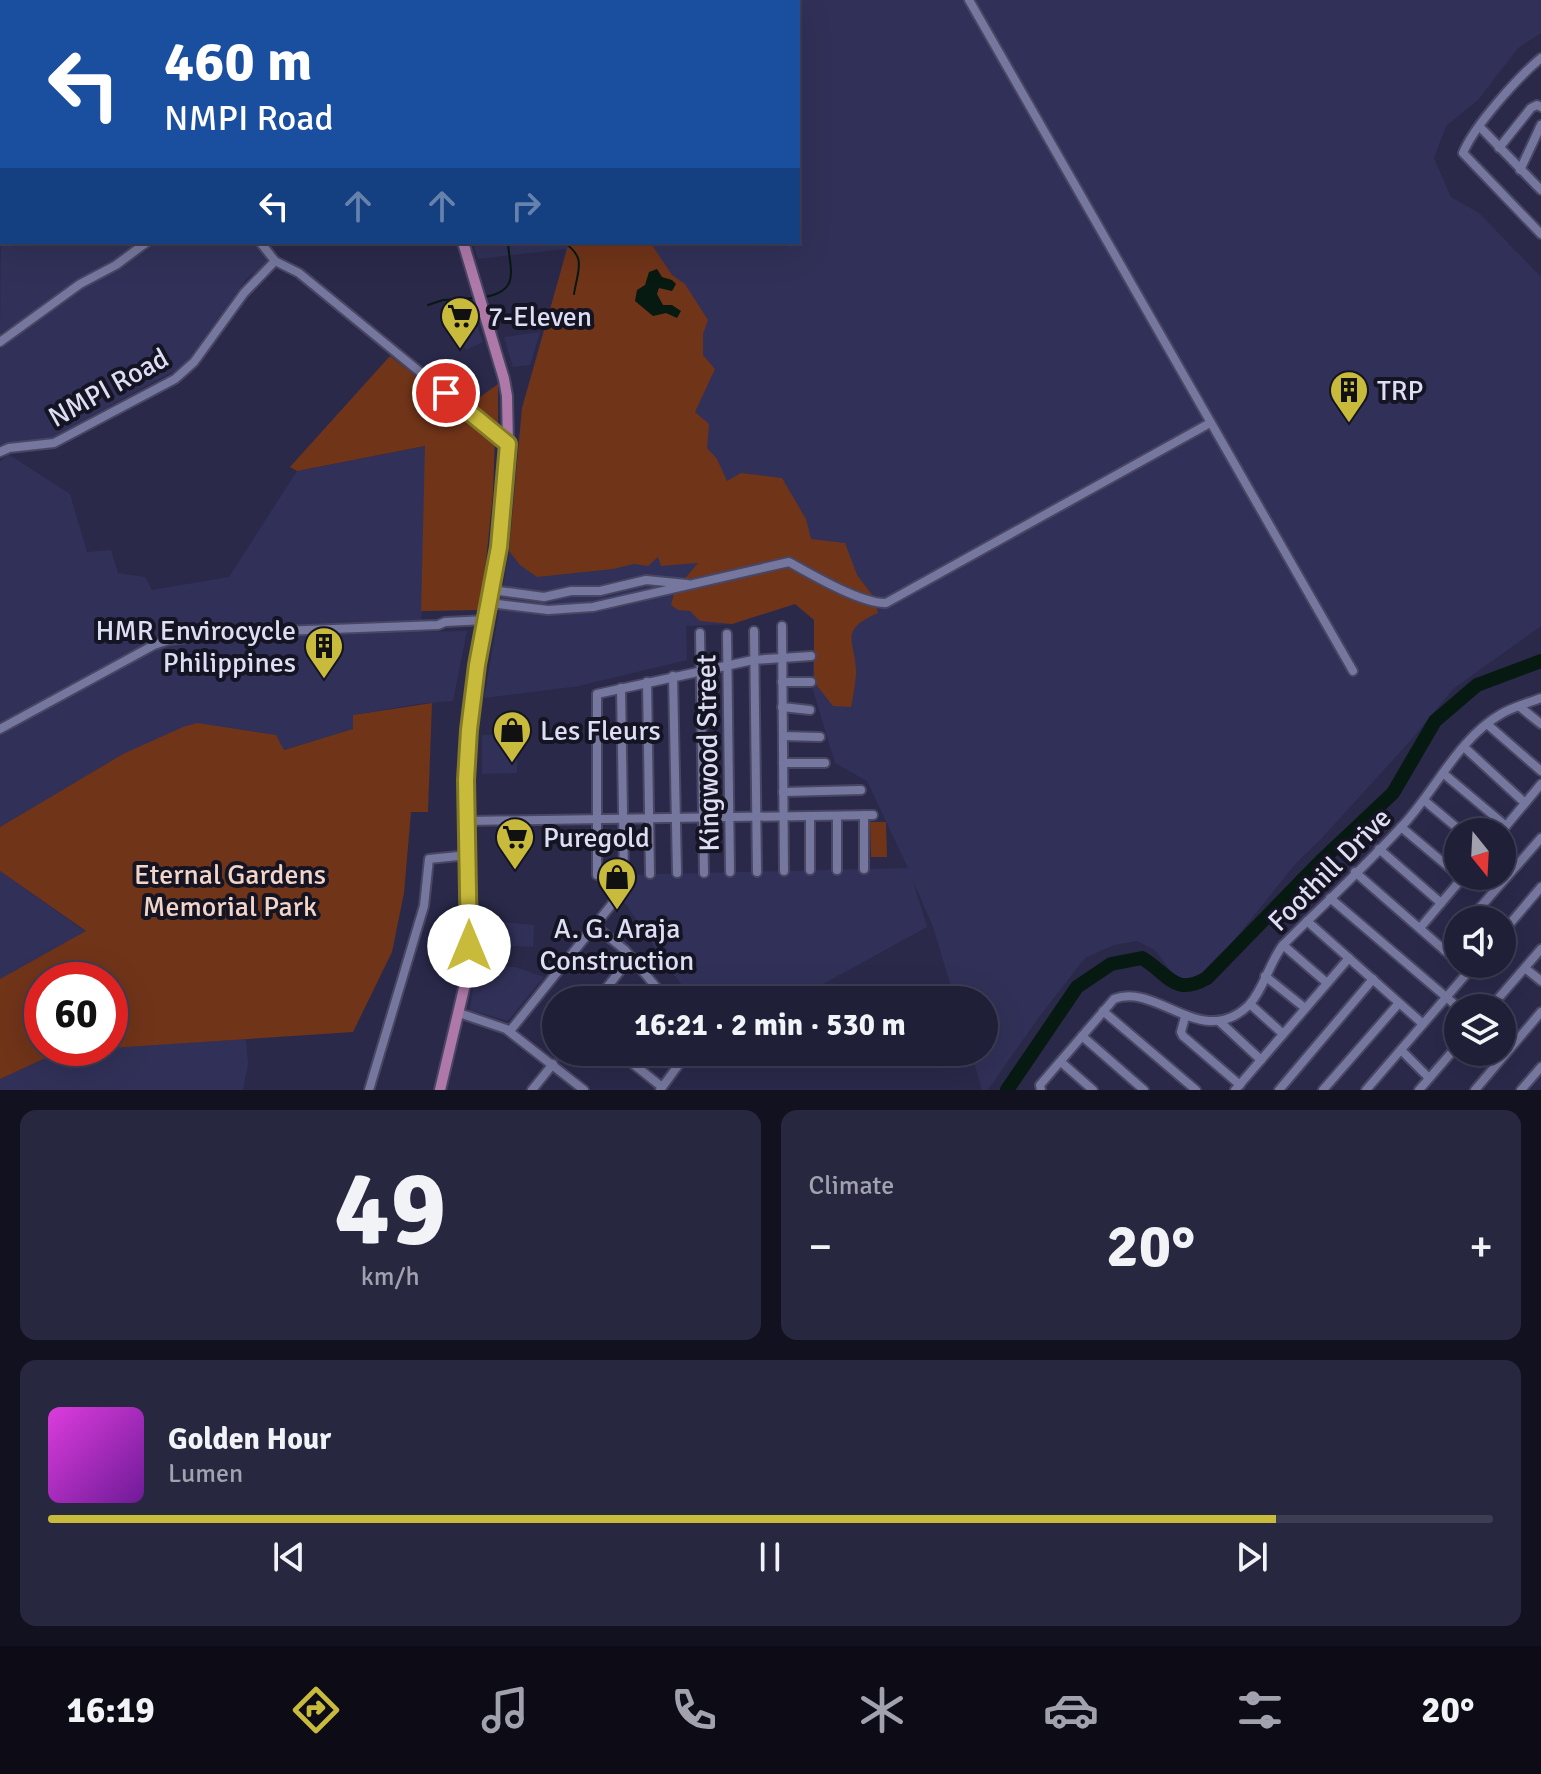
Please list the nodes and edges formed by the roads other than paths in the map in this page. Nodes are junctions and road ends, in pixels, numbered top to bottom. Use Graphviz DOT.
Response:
graph roads {
  1 [pos="969,0"];
  2 [pos="1541,58"];
  3 [pos="1529,68"];
  4 [pos="1541,75"];
  5 [pos="1541,107"];
  6 [pos="1541,125"];
  7 [pos="1480,127"];
  8 [pos="1499,148"];
  9 [pos="1520,170"];
  10 [pos="1541,190"];
  11 [pos="1541,234"];
  12 [pos="144,244"];
  13 [pos="262,244"];
  14 [pos="464,244"];
  15 [pos="275,261"];
  16 [pos="0,342"];
  17 [pos="1210,423"];
  18 [pos="508,444"];
  19 [pos="0,452"];
  20 [pos="696,585"];
  21 [pos="492,590"];
  22 [pos="490,603"];
  23 [pos="486,622"];
  24 [pos="782,626"];
  25 [pos="754,631"];
  26 [pos="700,633"];
  27 [pos="727,634"];
  28 [pos="811,656"];
  29 [pos="781,658"];
  30 [pos="753,660"];
  31 [pos="727,667"];
  32 [pos="700,671"];
  33 [pos="1353,671"];
  34 [pos="673,676"];
  35 [pos="647,682"];
  36 [pos="782,682"];
  37 [pos="811,682"];
  38 [pos="621,688"];
  39 [pos="1541,698"];
  40 [pos="782,707"];
  41 [pos="1520,707"];
  42 [pos="810,710"];
  43 [pos="1487,724"];
  44 [pos="1541,724"];
  45 [pos="0,729"];
  46 [pos="783,736"];
  47 [pos="820,737"];
  48 [pos="1464,747"];
  49 [pos="783,763"];
  50 [pos="825,763"];
  51 [pos="1541,771"];
  52 [pos="1444,774"];
  53 [pos="1541,784"];
  54 [pos="861,790"];
  55 [pos="783,792"];
  56 [pos="1425,801"];
  57 [pos="1525,803"];
  58 [pos="837,816"];
  59 [pos="783,817"];
  60 [pos="810,817"];
  61 [pos="730,818"];
  62 [pos="757,818"];
  63 [pos="1445,818"];
  64 [pos="1491,818"];
  65 [pos="1512,818"];
  66 [pos="676,819"];
  67 [pos="703,819"];
  68 [pos="650,820"];
  69 [pos="467,821"];
  70 [pos="596,821"];
  71 [pos="623,821"];
  72 [pos="1401,827"];
  73 [pos="1541,838"];
  74 [pos="1379,849"];
  75 [pos="468,855"];
  76 [pos="1444,862"];
  77 [pos="864,869"];
  78 [pos="810,870"];
  79 [pos="837,870"];
  80 [pos="784,871"];
  81 [pos="730,872"];
  82 [pos="757,872"];
  83 [pos="1355,872"];
  84 [pos="677,873"];
  85 [pos="704,873"];
  86 [pos="650,874"];
  87 [pos="597,875"];
  88 [pos="624,875"];
  89 [pos="1541,887"];
  90 [pos="1451,890"];
  91 [pos="1330,898"];
  92 [pos="1441,903"];
  93 [pos="612,904"];
  94 [pos="1481,906"];
  95 [pos="1516,916"];
  96 [pos="1307,921"];
  97 [pos="595,926"];
  98 [pos="1420,928"];
  99 [pos="1283,945"];
  100 [pos="1541,949"];
  101 [pos="1444,950"];
  102 [pos="631,957"];
  103 [pos="1349,958"];
  104 [pos="1525,968"];
  105 [pos="1265,976"];
  106 [pos="1463,978"];
  107 [pos="1373,979"];
  108 [pos="1541,981"];
  109 [pos="1327,983"];
  110 [pos="608,986"];
  111 [pos="655,986"];
  112 [pos="1449,994"];
  113 [pos="1502,994"];
  114 [pos="1444,995"];
  115 [pos="1444,999"];
  116 [pos="1399,1003"];
  117 [pos="1250,1004"];
  118 [pos="1305,1008"];
  119 [pos="1103,1011"];
  120 [pos="1541,1012"];
  121 [pos="459,1016"];
  122 [pos="1185,1017"];
  123 [pos="1219,1021"];
  124 [pos="1423,1024"];
  125 [pos="506,1029"];
  126 [pos="1283,1034"];
  127 [pos="1082,1036"];
  128 [pos="1401,1050"];
  129 [pos="542,1056"];
  130 [pos="1261,1060"];
  131 [pos="1444,1061"];
  132 [pos="1061,1062"];
  133 [pos="551,1066"];
  134 [pos="555,1066"];
  135 [pos="635,1066"];
  136 [pos="678,1066"];
  137 [pos="1541,1067"];
  138 [pos="1429,1078"];
  139 [pos="1237,1087"];
  140 [pos="661,1088"];
  141 [pos="369,1090"];
  142 [pos="440,1090"];
  143 [pos="532,1090"];
  144 [pos="584,1090"];
  145 [pos="1041,1090"];
  146 [pos="1093,1090"];
  147 [pos="1144,1090"];
  148 [pos="1196,1090"];
  149 [pos="1279,1090"];
  150 [pos="1323,1090"];
  151 [pos="1366,1090"];
  152 [pos="1419,1090"];
  153 [pos="1475,1090"];
  154 [pos="1521,1090"];
  1 -- 17 [label="street"];
  2 -- 3 [label="street"];
  3 -- 4 [label="street"];
  3 -- 7 [label="street"];
  5 -- 8 [label="street"];
  6 -- 9 [label="street"];
  7 -- 8 [label="street"];
  7 -- 11 [label="street"];
  8 -- 9 [label="street"];
  9 -- 10 [label="street"];
  12 -- 16 [label="street"];
  13 -- 15 [label="street"];
  14 -- 18 [label="main road"];
  15 -- 18 [label="street"];
  15 -- 19 [label="street, NMPI Road"];
  17 -- 20 [label="street"];
  17 -- 33 [label="street"];
  18 -- 21 [label="main road"];
  20 -- 21 [label="street"];
  20 -- 22 [label="street"];
  21 -- 22 [label="main road"];
  22 -- 23 [label="main road"];
  23 -- 45 [label="street"];
  23 -- 69 [label="main road"];
  24 -- 29 [label="street"];
  25 -- 30 [label="street"];
  26 -- 32 [label="street"];
  27 -- 31 [label="street, Kingwood Street"];
  28 -- 29 [label="street"];
  29 -- 30 [label="street"];
  29 -- 36 [label="street"];
  30 -- 31 [label="street"];
  30 -- 62 [label="street"];
  31 -- 32 [label="street"];
  31 -- 61 [label="street, Kingwood Street"];
  32 -- 34 [label="street"];
  32 -- 67 [label="street"];
  34 -- 35 [label="street"];
  34 -- 66 [label="street"];
  35 -- 38 [label="street"];
  35 -- 68 [label="street"];
  36 -- 37 [label="street"];
  36 -- 40 [label="street"];
  38 -- 70 [label="street"];
  38 -- 71 [label="street"];
  39 -- 41 [label="street, Foothill Drive"];
  40 -- 42 [label="street"];
  40 -- 46 [label="street"];
  41 -- 43 [label="street, Foothill Drive"];
  41 -- 44 [label="street"];
  43 -- 48 [label="street, Foothill Drive"];
  43 -- 51 [label="street"];
  46 -- 47 [label="street"];
  46 -- 49 [label="street"];
  48 -- 52 [label="street, Foothill Drive"];
  48 -- 57 [label="street"];
  49 -- 50 [label="street"];
  49 -- 55 [label="street"];
  52 -- 56 [label="street, Foothill Drive"];
  52 -- 64 [label="street"];
  53 -- 57 [label="street"];
  54 -- 55 [label="street"];
  55 -- 59 [label="street"];
  56 -- 63 [label="street"];
  56 -- 72 [label="street, Foothill Drive"];
  57 -- 65 [label="street"];
  58 -- 60 [label="street"];
  58 -- 77 [label="street"];
  58 -- 79 [label="street"];
  59 -- 60 [label="street"];
  59 -- 62 [label="street"];
  59 -- 80 [label="street"];
  60 -- 78 [label="street"];
  61 -- 62 [label="street"];
  61 -- 67 [label="street"];
  61 -- 81 [label="street, Kingwood Street"];
  62 -- 82 [label="street"];
  66 -- 67 [label="street"];
  66 -- 68 [label="street"];
  66 -- 84 [label="street"];
  67 -- 85 [label="street"];
  68 -- 71 [label="street"];
  68 -- 86 [label="street"];
  69 -- 70 [label="street"];
  69 -- 75 [label="main road"];
  70 -- 71 [label="street"];
  70 -- 87 [label="street"];
  71 -- 88 [label="street"];
  72 -- 74 [label="street, Foothill Drive"];
  72 -- 76 [label="street"];
  73 -- 94 [label="street"];
  74 -- 83 [label="street, Foothill Drive"];
  74 -- 92 [label="street"];
  75 -- 121 [label="main road"];
  75 -- 141 [label="street"];
  83 -- 91 [label="street, Foothill Drive"];
  83 -- 98 [label="street"];
  89 -- 95 [label="street"];
  90 -- 92 [label="street"];
  91 -- 96 [label="street, Foothill Drive"];
  91 -- 114 [label="street"];
  92 -- 98 [label="street"];
  93 -- 97 [label="street"];
  96 -- 99 [label="street, Foothill Drive"];
  96 -- 103 [label="street"];
  97 -- 102 [label="street"];
  97 -- 125 [label="street"];
  98 -- 101 [label="street"];
  99 -- 105 [label="street, Foothill Drive"];
  99 -- 109 [label="street"];
  100 -- 104 [label="street"];
  102 -- 110 [label="street"];
  102 -- 111 [label="street"];
  103 -- 107 [label="street"];
  103 -- 109 [label="street"];
  104 -- 108 [label="street"];
  104 -- 113 [label="street"];
  105 -- 117 [label="street, Foothill Drive"];
  105 -- 118 [label="street"];
  106 -- 112 [label="street"];
  107 -- 116 [label="street"];
  107 -- 149 [label="street"];
  109 -- 118 [label="street"];
  115 -- 124 [label="street"];
  116 -- 124 [label="street"];
  116 -- 150 [label="street"];
  117 -- 123 [label="street"];
  117 -- 126 [label="street"];
  118 -- 126 [label="street"];
  119 -- 122 [label="street"];
  119 -- 127 [label="street"];
  119 -- 148 [label="street"];
  120 -- 153 [label="street"];
  121 -- 125 [label="street"];
  121 -- 142 [label="main road"];
  122 -- 123 [label="street"];
  122 -- 139 [label="street"];
  123 -- 130 [label="street"];
  124 -- 128 [label="street"];
  125 -- 129 [label="street"];
  126 -- 130 [label="street"];
  127 -- 132 [label="street"];
  127 -- 147 [label="street"];
  128 -- 138 [label="street"];
  128 -- 151 [label="street"];
  130 -- 139 [label="street"];
  131 -- 138 [label="street"];
  132 -- 145 [label="street"];
  132 -- 146 [label="street"];
  133 -- 143 [label="street"];
  134 -- 144 [label="street"];
  135 -- 140 [label="street"];
  136 -- 140 [label="street"];
  137 -- 154 [label="street"];
  138 -- 152 [label="street"];
}
